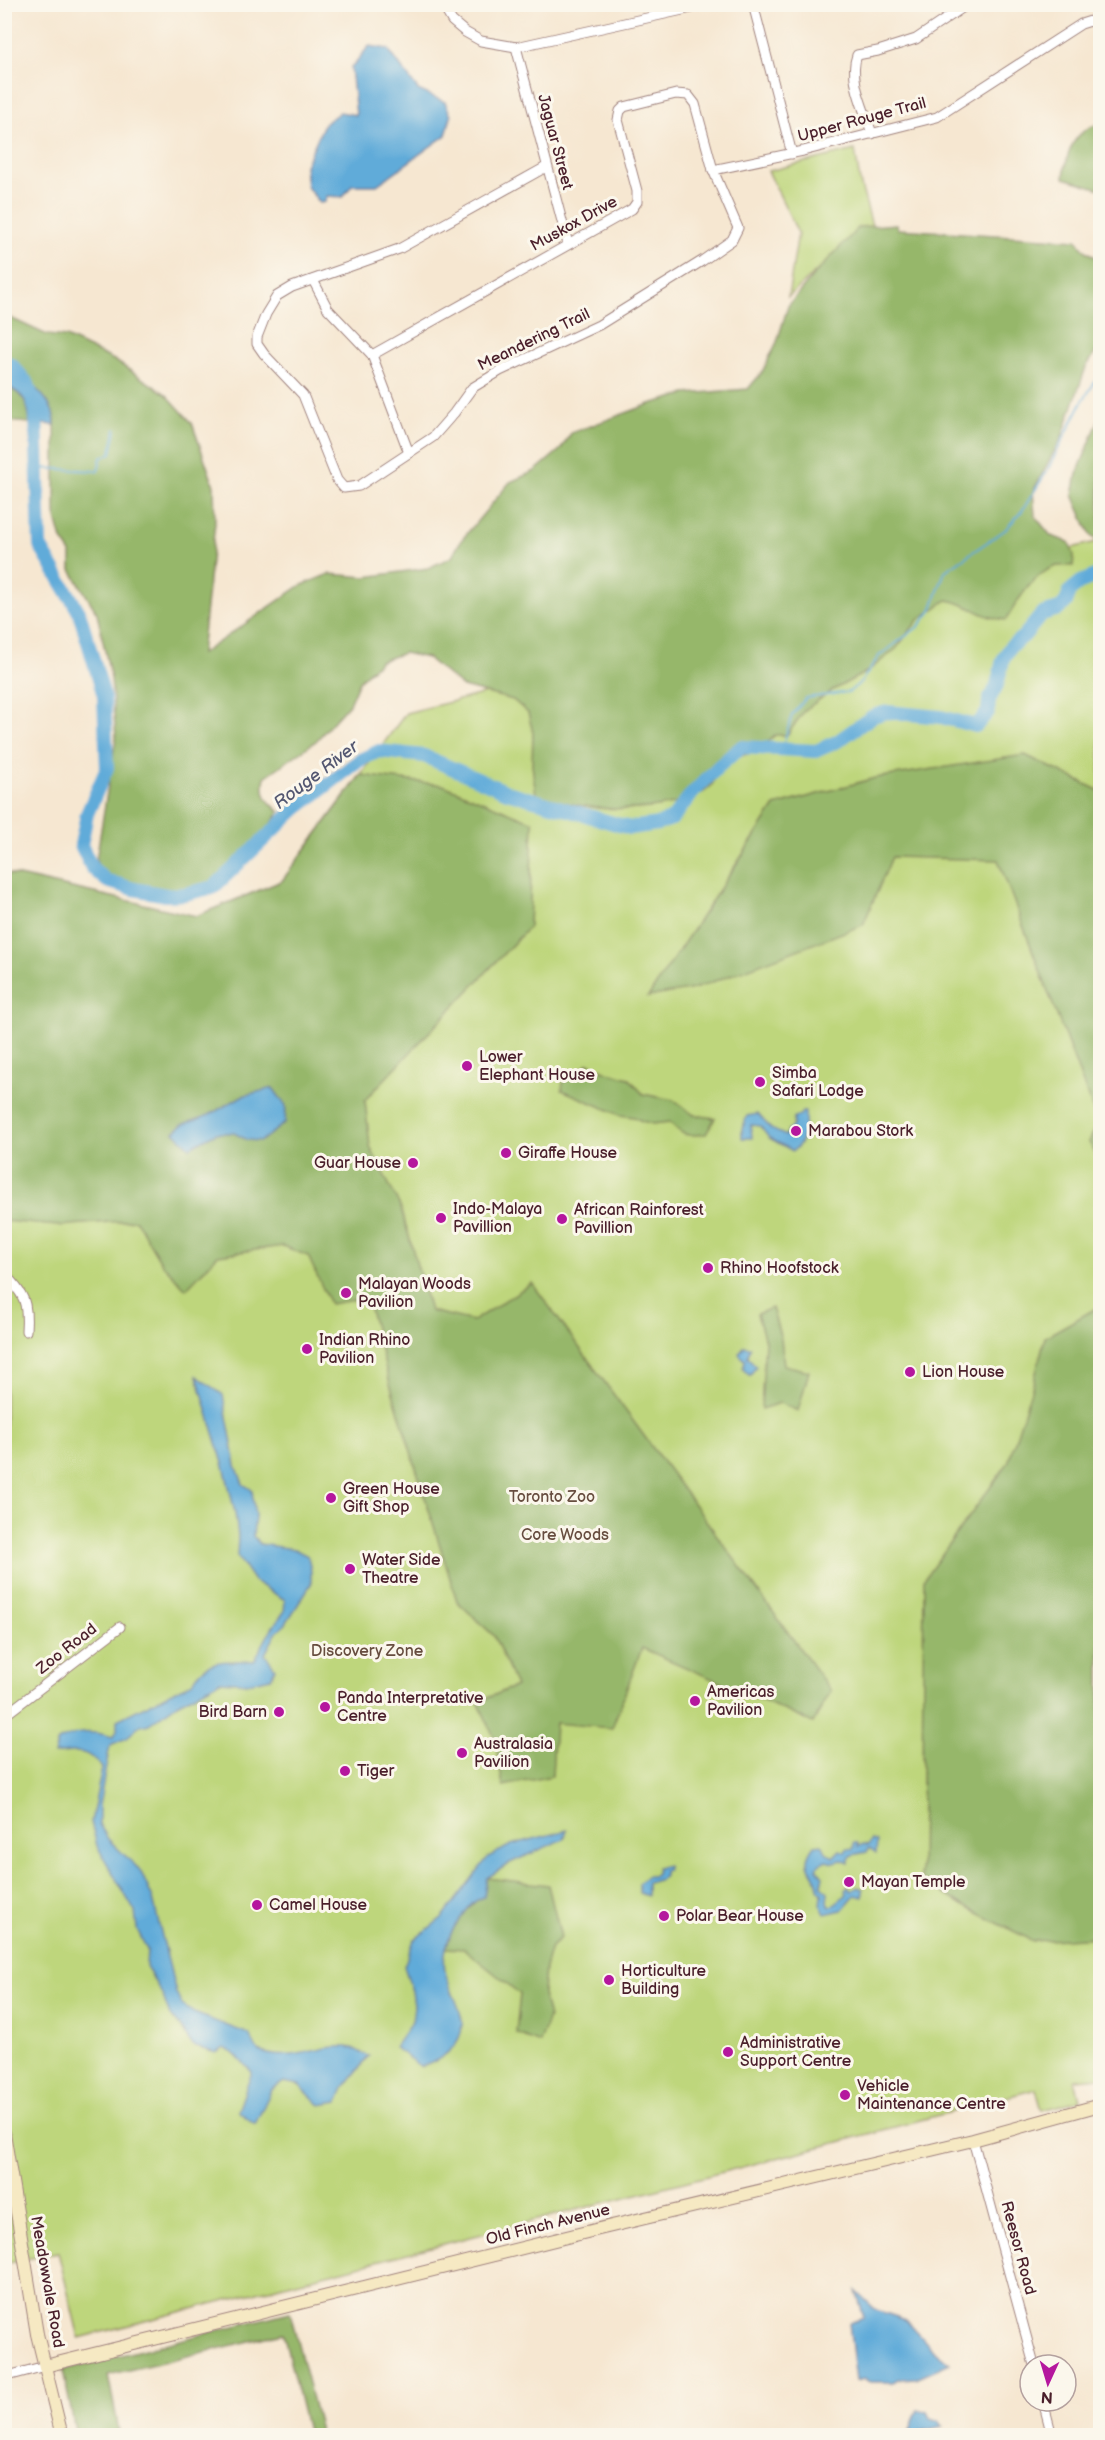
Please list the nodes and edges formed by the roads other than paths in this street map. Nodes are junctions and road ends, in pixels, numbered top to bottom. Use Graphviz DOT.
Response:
graph roads {
  1 [pos="442,4"];
  2 [pos="710,4"];
  3 [pos="753,4"];
  4 [pos="968,4"];
  5 [pos="1101,18"];
  6 [pos="516,47"];
  7 [pos="872,134"];
  8 [pos="792,154"];
  9 [pos="546,167"];
  10 [pos="713,170"];
  11 [pos="568,244"];
  12 [pos="313,280"];
  13 [pos="372,355"];
  14 [pos="410,453"];
  15 [pos="4,1274"];
  16 [pos="26,1331"];
  17 [pos="120,1627"];
  18 [pos="4,1716"];
  19 [pos="1101,2105"];
  20 [pos="4,2133"];
  21 [pos="973,2140"];
  22 [pos="1031,2353"];
  23 [pos="45,2366"];
  24 [pos="4,2378"];
  25 [pos="1046,2413"];
  26 [pos="62,2436"];
  27 [pos="1052,2436"];
  1 -- 6 [label="street"];
  2 -- 6 [label="street"];
  3 -- 8 [label="street"];
  4 -- 7 [label="street"];
  5 -- 7 [label="street, Upper Rouge Trail"];
  6 -- 9 [label="street, Jaguar Street"];
  7 -- 8 [label="street, Upper Rouge Trail"];
  8 -- 10 [label="street, Upper Rouge Trail"];
  9 -- 11 [label="street, Jaguar Street"];
  9 -- 12 [label="street, Meandering Trail"];
  10 -- 11 [label="street, Muskox Drive"];
  10 -- 14 [label="street, Meandering Trail"];
  11 -- 13 [label="street, Muskox Drive"];
  12 -- 13 [label="street"];
  12 -- 14 [label="street, Meandering Trail"];
  13 -- 14 [label="street"];
  15 -- 16 [label="street"];
  17 -- 18 [label="street, Zoo Road"];
  19 -- 21 [label="street, Old Finch Avenue"];
  20 -- 23 [label="street, Meadowvale Road"];
  21 -- 22 [label="street, Reesor Road"];
  21 -- 23 [label="street, Old Finch Avenue"];
  23 -- 24 [label="street, Old Finch Avenue"];
  23 -- 26 [label="street, Meadowvale Road"];
  25 -- 27 [label="street"];
}
